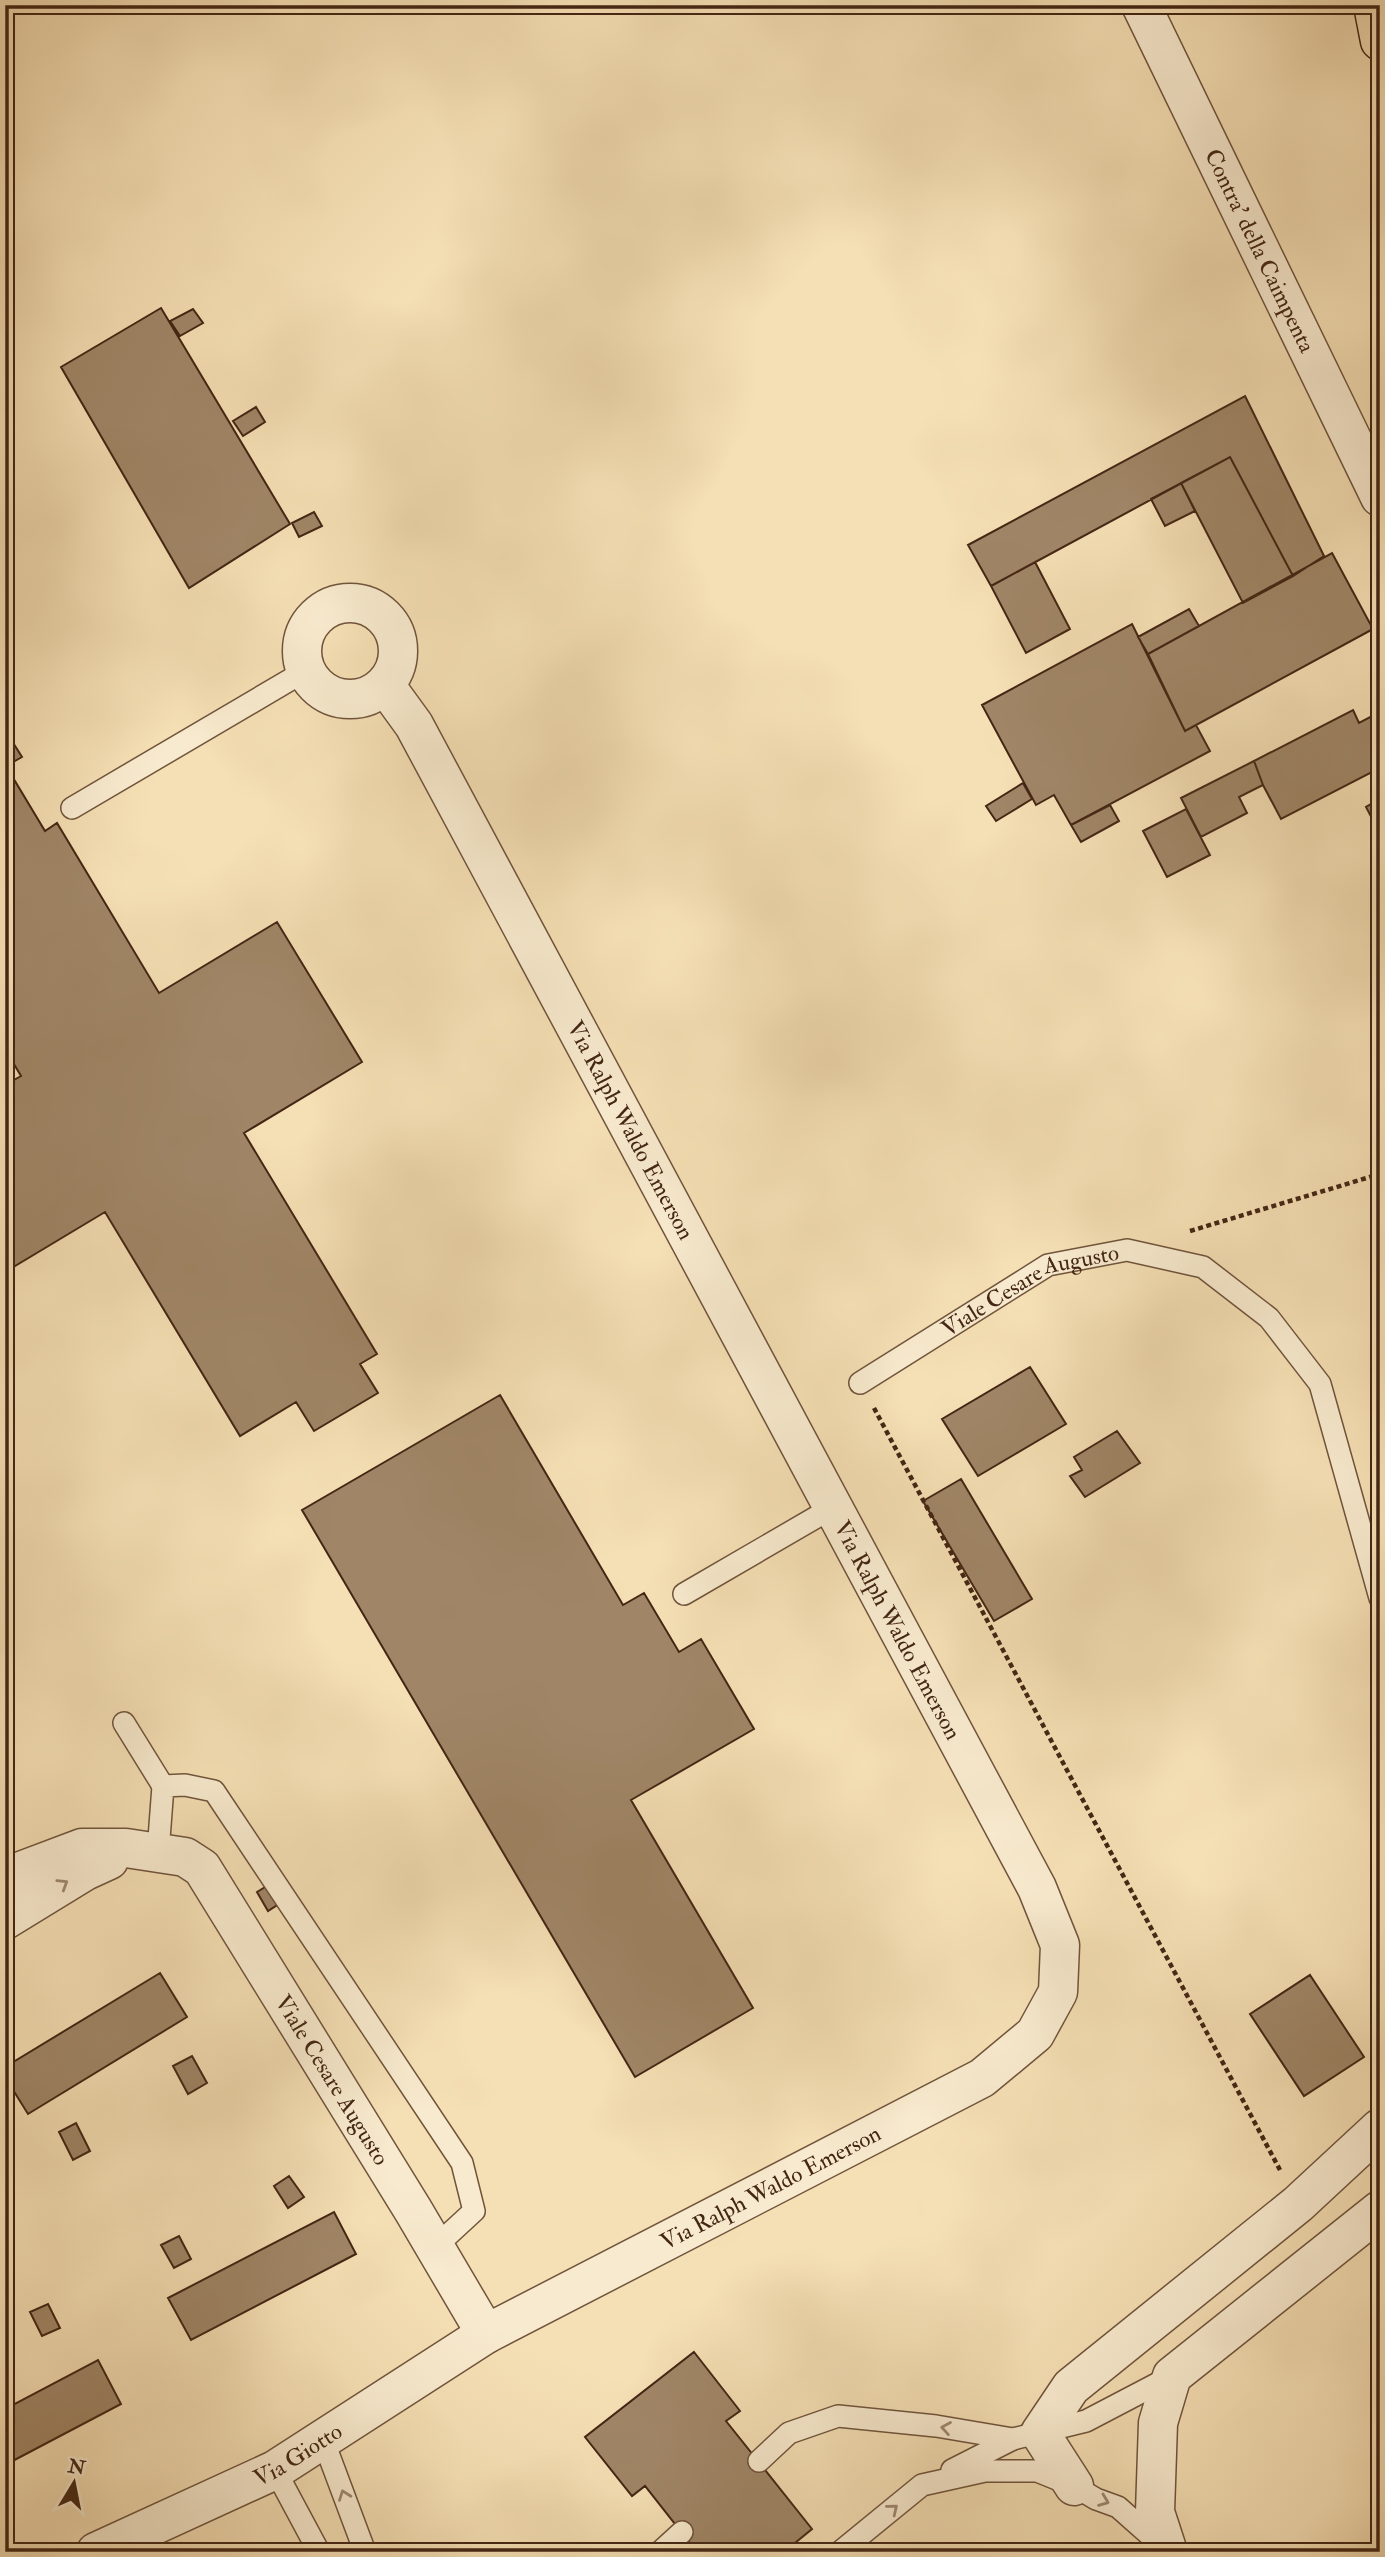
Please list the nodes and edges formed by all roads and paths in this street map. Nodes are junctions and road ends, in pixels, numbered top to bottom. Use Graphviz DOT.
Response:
graph roads {
  1 [pos="1141,5"];
  2 [pos="1373,5"];
  3 [pos="1380,41"];
  4 [pos="1380,497"];
  5 [pos="305,671"];
  6 [pos="385,685"];
  7 [pos="72,808"];
  8 [pos="1380,1174"];
  9 [pos="1127,1250"];
  10 [pos="860,1383"];
  11 [pos="832,1508"];
  12 [pos="684,1594"];
  13 [pos="1380,1598"];
  14 [pos="124,1723"];
  15 [pos="163,1786"];
  16 [pos="158,1852"];
  17 [pos="5,1877"];
  18 [pos="5,1920"];
  19 [pos="1380,2127"];
  20 [pos="1298,2203"];
  21 [pos="1380,2210"];
  22 [pos="1338,2242"];
  23 [pos="1380,2245"];
  24 [pos="435,2247"];
  25 [pos="486,2334"];
  26 [pos="1172,2376"];
  27 [pos="1027,2436"];
  28 [pos="322,2437"];
  29 [pos="759,2461"];
  30 [pos="275,2470"];
  31 [pos="922,2485"];
  32 [pos="1074,2486"];
  33 [pos="682,2532"];
  34 [pos="156,2539"];
  35 [pos="96,2552"];
  36 [pos="318,2552"];
  37 [pos="365,2552"];
  38 [pos="660,2552"];
  39 [pos="839,2552"];
  40 [pos="1168,2552"];
  1 -- 4 [label="street, Contra' della Caimpenta"];
  2 -- 3 [label="main road"];
  5 -- 6 [label="street"];
  5 -- 6 [label="street"];
  5 -- 7 [label="lane"];
  6 -- 11 [label="street, Via Ralph Waldo Emerson"];
  8 -- 9 [label="path"];
  9 -- 10 [label="lane, Viale Cesare Augusto"];
  9 -- 13 [label="lane, Viale Cesare Augusto"];
  10 -- 20 [label="path"];
  11 -- 12 [label="lane"];
  11 -- 25 [label="street, Via Ralph Waldo Emerson"];
  14 -- 15 [label="lane"];
  15 -- 16 [label="lane"];
  15 -- 24 [label="lane"];
  16 -- 17 [label="street, Viale Cesare Augusto"];
  18 -- 16 [label="street, Viale Cesare Augusto, one-way"];
  16 -- 24 [label="street, Viale Cesare Augusto"];
  19 -- 20 [label="street"];
  20 -- 27 [label="street"];
  21 -- 22 [label="street"];
  22 -- 23 [label="street"];
  22 -- 26 [label="street"];
  24 -- 25 [label="street, Viale Cesare Augusto"];
  25 -- 28 [label="street, Via Giotto"];
  26 -- 27 [label="lane"];
  26 -- 40 [label="street"];
  27 -- 29 [label="lane, one-way"];
  27 -- 31 [label="lane"];
  27 -- 32 [label="street"];
  28 -- 30 [label="street, Via Giotto"];
  37 -- 28 [label="lane, one-way"];
  30 -- 34 [label="street, Via Giotto"];
  30 -- 36 [label="lane"];
  31 -- 32 [label="lane"];
  39 -- 31 [label="lane, one-way"];
  32 -- 40 [label="lane, one-way"];
  33 -- 38 [label="lane"];
  34 -- 35 [label="street, Via Giotto"];
}
